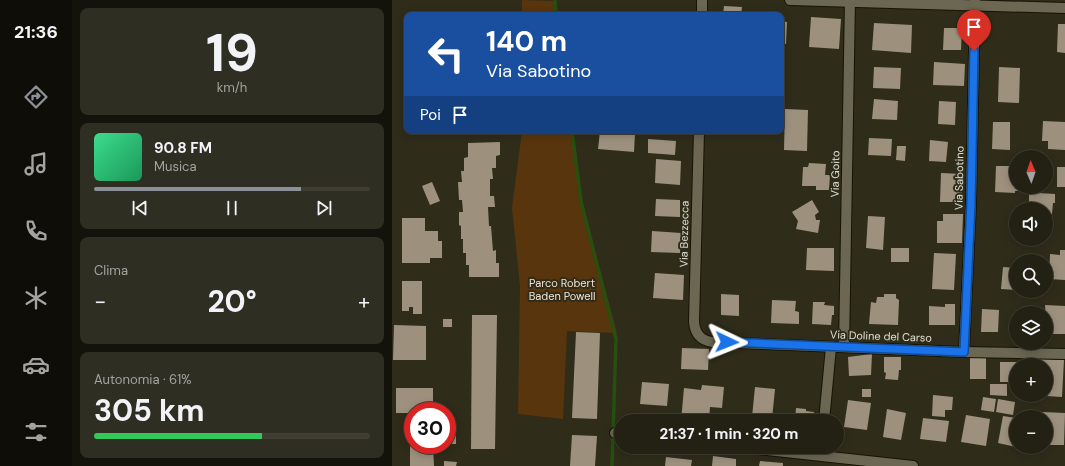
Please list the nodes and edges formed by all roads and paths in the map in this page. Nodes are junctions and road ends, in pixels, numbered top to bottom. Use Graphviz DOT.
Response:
graph roads {
  1 [pos="702,0"];
  2 [pos="790,0"];
  3 [pos="850,1"];
  4 [pos="975,3"];
  5 [pos="1065,8"];
  6 [pos="702,12"];
  7 [pos="699,134"];
  8 [pos="699,336"];
  9 [pos="831,347"];
  10 [pos="844,347"];
  11 [pos="964,352"];
  12 [pos="1065,354"];
  13 [pos="825,414"];
  14 [pos="839,454"];
  15 [pos="913,466"];
  1 -- 6 [label="street"];
  2 -- 3 [label="street"];
  3 -- 4 [label="street"];
  3 -- 10 [label="street, Via Goito"];
  4 -- 5 [label="street"];
  4 -- 11 [label="street, Via Sabotino"];
  7 -- 8 [label="street, Via Bezzecca"];
  8 -- 9 [label="street, Via Doline del Carso"];
  9 -- 10 [label="street, Via Doline del Carso"];
  9 -- 13 [label="street"];
  10 -- 11 [label="street, Via Doline del Carso"];
  11 -- 12 [label="street, Via Doline del Carso"];
  14 -- 15 [label="street"];
}
